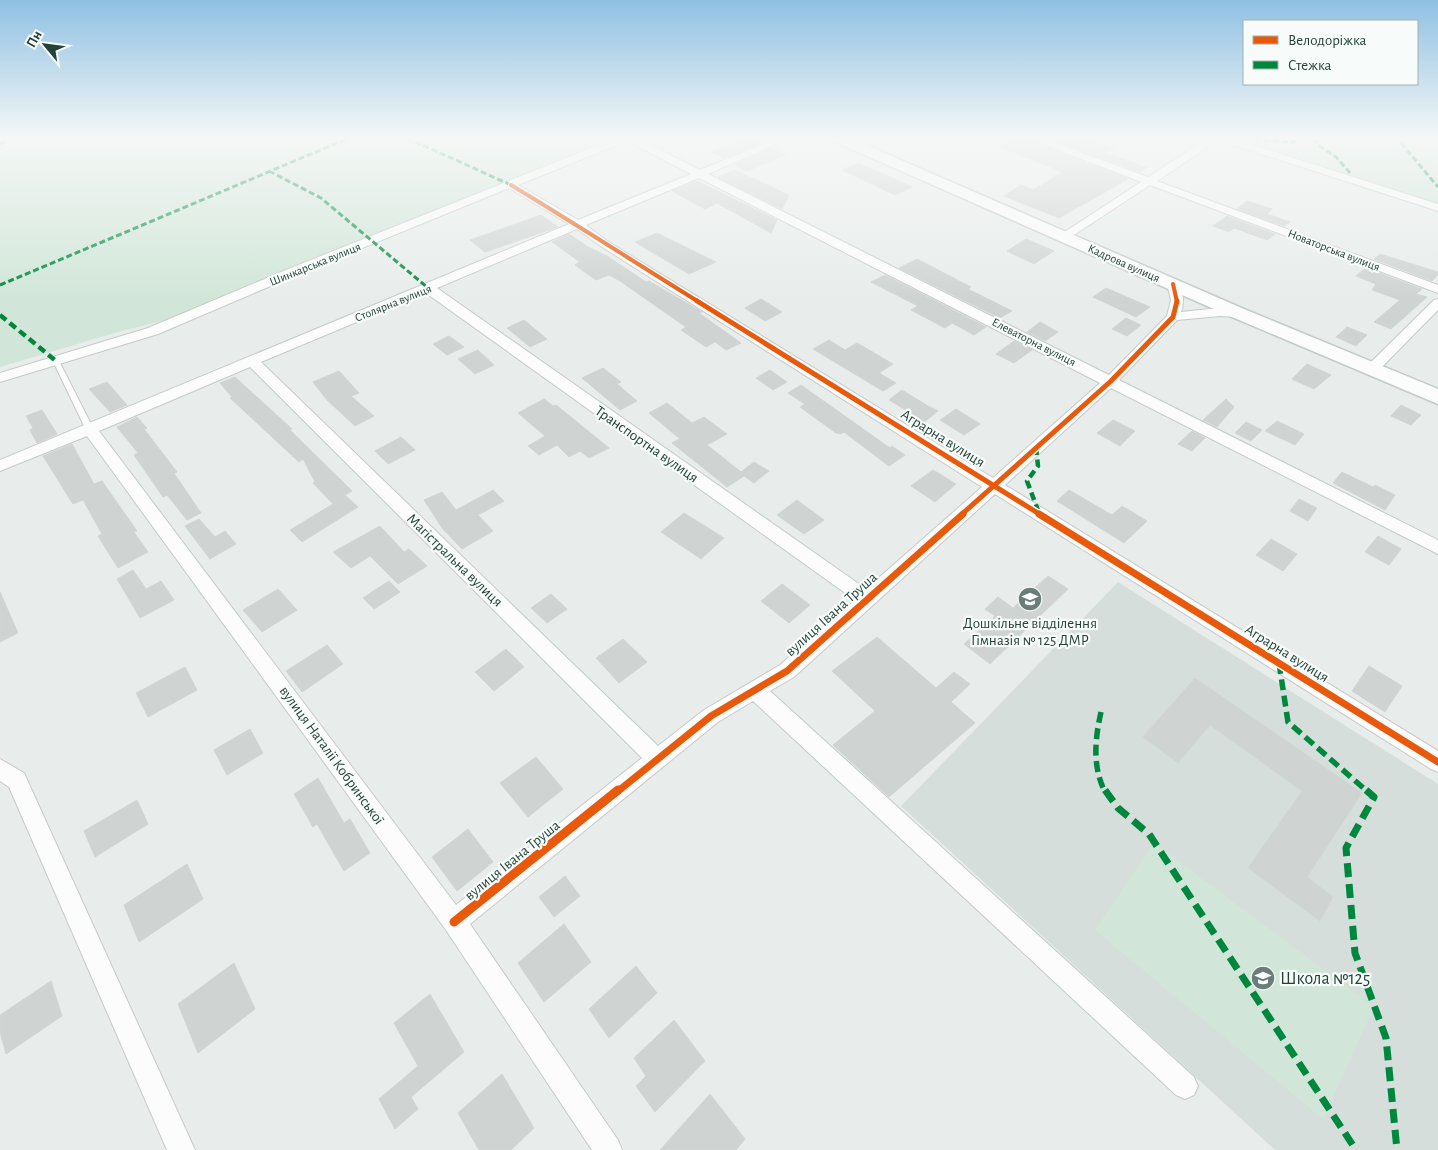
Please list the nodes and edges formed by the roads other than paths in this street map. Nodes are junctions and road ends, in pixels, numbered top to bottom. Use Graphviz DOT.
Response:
graph roads {
  1 [pos="494,192"];
  2 [pos="522,192"];
  3 [pos="656,192"];
  4 [pos="737,192"];
  5 [pos="961,192"];
  6 [pos="1131,192"];
  7 [pos="1179,192"];
  8 [pos="1387,192"];
  9 [pos="1438,208"];
  10 [pos="578,225"];
  11 [pos="1064,237"];
  12 [pos="1173,284"];
  13 [pos="428,288"];
  14 [pos="1438,289"];
  15 [pos="1438,303"];
  16 [pos="1238,313"];
  17 [pos="1173,317"];
  18 [pos="56,361"];
  19 [pos="252,361"];
  20 [pos="1372,369"];
  21 [pos="0,378"];
  22 [pos="1111,381"];
  23 [pos="1438,397"];
  24 [pos="89,428"];
  25 [pos="0,466"];
  26 [pos="994,485"];
  27 [pos="1438,548"];
  28 [pos="867,599"];
  29 [pos="755,690"];
  30 [pos="657,759"];
  31 [pos="1438,762"];
  32 [pos="0,769"];
  33 [pos="454,922"];
  34 [pos="1185,1086"];
  35 [pos="181,1150"];
  36 [pos="608,1150"];
  1 -- 18 [label="street, Шинкарська вулиця"];
  2 -- 10 [label="street, Аграрна вулиця"];
  3 -- 10 [label="street, Столярна вулиця"];
  4 -- 22 [label="street, Елеваторна вулиця"];
  5 -- 11 [label="street, Кадрова вулиця"];
  6 -- 11 [label="street"];
  7 -- 14 [label="street, Новаторська вулиця"];
  8 -- 9 [label="street"];
  10 -- 13 [label="street, Столярна вулиця"];
  10 -- 26 [label="street, Аграрна вулиця"];
  11 -- 12 [label="street, Кадрова вулиця"];
  12 -- 16 [label="street, Кадрова вулиця"];
  12 -- 17 [label="street"];
  13 -- 19 [label="street, Столярна вулиця"];
  13 -- 28 [label="street, Транспортна вулиця"];
  15 -- 20 [label="street"];
  16 -- 17 [label="street"];
  16 -- 20 [label="street, Кадрова вулиця"];
  17 -- 22 [label="street, вулиця Івана Труша"];
  18 -- 21 [label="street, Шинкарська вулиця"];
  18 -- 24 [label="lane, вулиця Наталії Кобринської"];
  19 -- 24 [label="street, Столярна вулиця"];
  19 -- 30 [label="street, Магістральна вулиця"];
  20 -- 23 [label="street, Кадрова вулиця"];
  22 -- 26 [label="street, вулиця Івана Труша"];
  22 -- 27 [label="street, Елеваторна вулиця"];
  24 -- 25 [label="street, Столярна вулиця"];
  24 -- 33 [label="street, вулиця Наталії Кобринської"];
  26 -- 28 [label="street, вулиця Івана Труша"];
  26 -- 31 [label="street, Аграрна вулиця"];
  28 -- 29 [label="street, вулиця Івана Труша"];
  29 -- 30 [label="street, вулиця Івана Труша"];
  29 -- 34 [label="street"];
  30 -- 33 [label="street, вулиця Івана Труша"];
  32 -- 35 [label="street"];
  33 -- 36 [label="street, вулиця Наталії Кобринської"];
}
